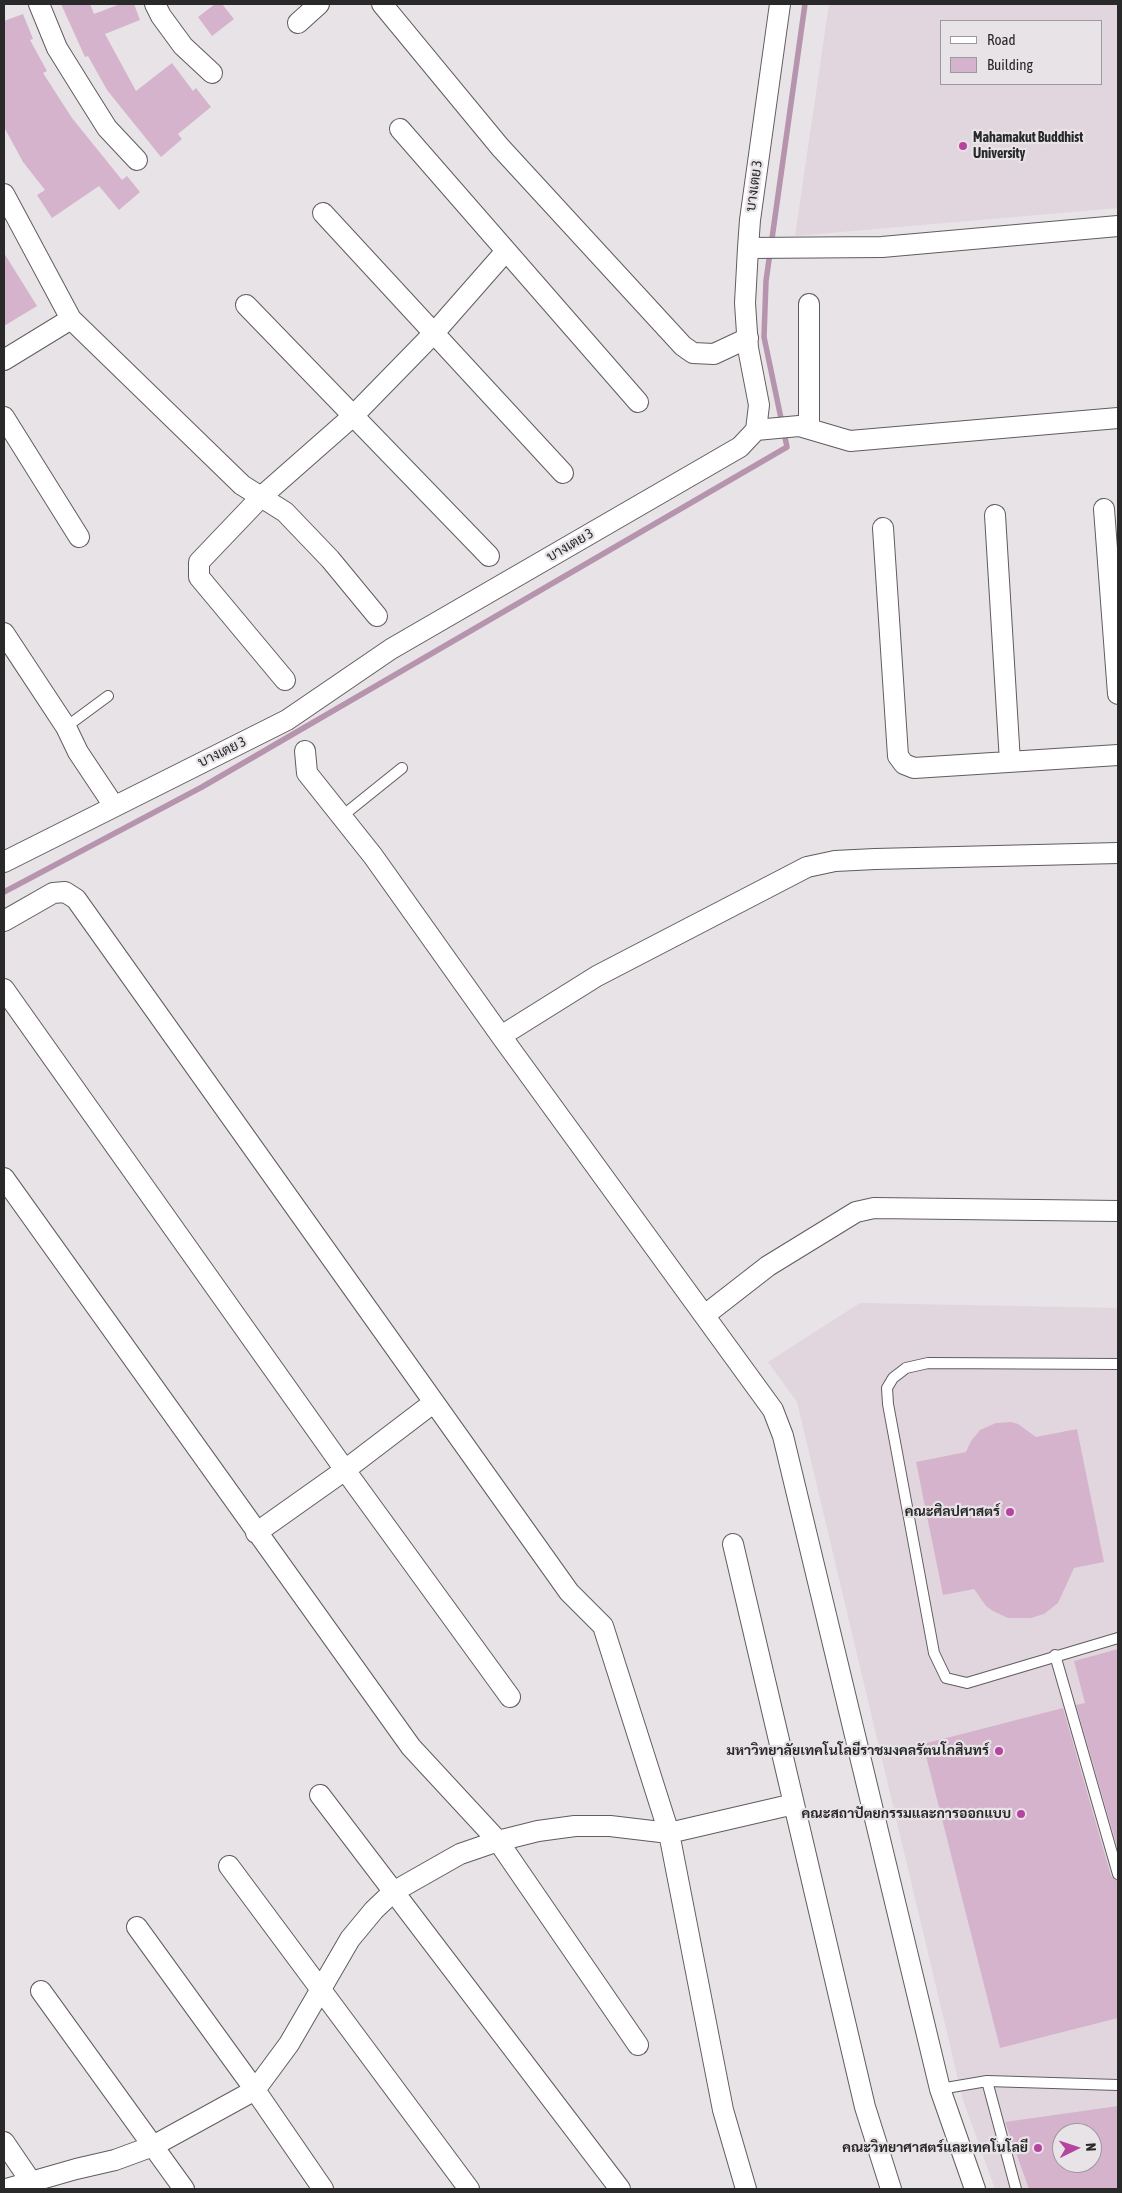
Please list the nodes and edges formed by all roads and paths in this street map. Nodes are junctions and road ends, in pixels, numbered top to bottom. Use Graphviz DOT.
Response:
graph roads {
  1 [pos="39,4"];
  2 [pos="155,4"];
  3 [pos="319,4"];
  4 [pos="382,4"];
  5 [pos="780,4"];
  6 [pos="298,23"];
  7 [pos="212,72"];
  8 [pos="400,129"];
  9 [pos="137,160"];
  10 [pos="4,194"];
  11 [pos="323,214"];
  12 [pos="1118,226"];
  13 [pos="756,248"];
  14 [pos="506,251"];
  15 [pos="808,304"];
  16 [pos="246,305"];
  17 [pos="71,319"];
  18 [pos="434,333"];
  19 [pos="748,338"];
  20 [pos="4,360"];
  21 [pos="638,402"];
  22 [pos="353,416"];
  23 [pos="4,417"];
  24 [pos="1118,418"];
  25 [pos="804,427"];
  26 [pos="765,429"];
  27 [pos="563,473"];
  28 [pos="261,497"];
  29 [pos="1104,509"];
  30 [pos="995,515"];
  31 [pos="883,528"];
  32 [pos="79,537"];
  33 [pos="489,556"];
  34 [pos="377,616"];
  35 [pos="4,633"];
  36 [pos="285,680"];
  37 [pos="1118,694"];
  38 [pos="108,696"];
  39 [pos="66,727"];
  40 [pos="305,751"];
  41 [pos="1118,755"];
  42 [pos="1010,762"];
  43 [pos="402,768"];
  44 [pos="114,806"];
  45 [pos="340,817"];
  46 [pos="1118,853"];
  47 [pos="4,862"];
  48 [pos="4,921"];
  49 [pos="4,989"];
  50 [pos="501,1036"];
  51 [pos="4,1178"];
  52 [pos="1118,1211"];
  53 [pos="705,1315"];
  54 [pos="1118,1364"];
  55 [pos="432,1403"];
  56 [pos="345,1470"];
  57 [pos="256,1533"];
  58 [pos="732,1544"];
  59 [pos="1118,1638"];
  60 [pos="1056,1655"];
  61 [pos="510,1697"];
  62 [pos="320,1795"];
  63 [pos="794,1804"];
  64 [pos="669,1833"];
  65 [pos="498,1840"];
  66 [pos="229,1866"];
  67 [pos="1118,1874"];
  68 [pos="392,1892"];
  69 [pos="137,1927"];
  70 [pos="41,1991"];
  71 [pos="321,1991"];
  72 [pos="638,2045"];
  73 [pos="987,2081"];
  74 [pos="1118,2085"];
  75 [pos="940,2089"];
  76 [pos="255,2090"];
  77 [pos="4,2142"];
  78 [pos="153,2146"];
  79 [pos="34,2186"];
  80 [pos="6,2189"];
  81 [pos="184,2189"];
  82 [pos="323,2189"];
  83 [pos="469,2189"];
  84 [pos="620,2189"];
  85 [pos="746,2189"];
  86 [pos="892,2189"];
  87 [pos="975,2189"];
  88 [pos="1016,2189"];
  1 -- 9 [label="street"];
  2 -- 7 [label="street"];
  3 -- 6 [label="street"];
  4 -- 19 [label="street"];
  5 -- 13 [label="street, บางเตย 3"];
  8 -- 14 [label="street"];
  10 -- 17 [label="street"];
  11 -- 18 [label="street"];
  12 -- 13 [label="street"];
  13 -- 19 [label="street, บางเตย 3"];
  14 -- 18 [label="street"];
  14 -- 21 [label="street"];
  15 -- 25 [label="street"];
  16 -- 22 [label="street"];
  17 -- 20 [label="street"];
  17 -- 28 [label="street"];
  18 -- 22 [label="street"];
  18 -- 27 [label="street"];
  19 -- 26 [label="street, บางเตย 3"];
  22 -- 28 [label="street"];
  22 -- 33 [label="street"];
  23 -- 32 [label="street"];
  24 -- 25 [label="street"];
  25 -- 26 [label="street"];
  26 -- 44 [label="street, บางเตย 3"];
  28 -- 34 [label="street"];
  28 -- 36 [label="street"];
  29 -- 37 [label="street"];
  30 -- 42 [label="street"];
  31 -- 42 [label="street"];
  35 -- 39 [label="street"];
  38 -- 39 [label="lane"];
  39 -- 44 [label="street"];
  40 -- 45 [label="street"];
  41 -- 42 [label="street"];
  43 -- 45 [label="lane"];
  44 -- 47 [label="street, บางเตย 3"];
  45 -- 50 [label="street"];
  46 -- 50 [label="street"];
  48 -- 55 [label="street"];
  49 -- 56 [label="street"];
  50 -- 53 [label="street"];
  51 -- 57 [label="street"];
  52 -- 53 [label="street"];
  53 -- 75 [label="street"];
  54 -- 60 [label="lane"];
  55 -- 56 [label="street"];
  55 -- 64 [label="street"];
  56 -- 57 [label="street"];
  56 -- 61 [label="street"];
  57 -- 65 [label="street"];
  58 -- 63 [label="street"];
  59 -- 60 [label="lane"];
  60 -- 67 [label="lane"];
  62 -- 68 [label="street"];
  63 -- 64 [label="street"];
  63 -- 86 [label="street"];
  64 -- 65 [label="street"];
  64 -- 85 [label="street"];
  65 -- 68 [label="street"];
  65 -- 72 [label="street"];
  66 -- 71 [label="street"];
  68 -- 71 [label="street"];
  68 -- 84 [label="street"];
  69 -- 76 [label="street"];
  70 -- 78 [label="street"];
  71 -- 76 [label="street"];
  71 -- 83 [label="street"];
  73 -- 74 [label="lane"];
  73 -- 75 [label="lane"];
  73 -- 88 [label="lane"];
  75 -- 87 [label="street"];
  76 -- 78 [label="street"];
  76 -- 82 [label="street"];
  77 -- 79 [label="street"];
  78 -- 79 [label="street"];
  78 -- 81 [label="street"];
  79 -- 80 [label="street"];
}
